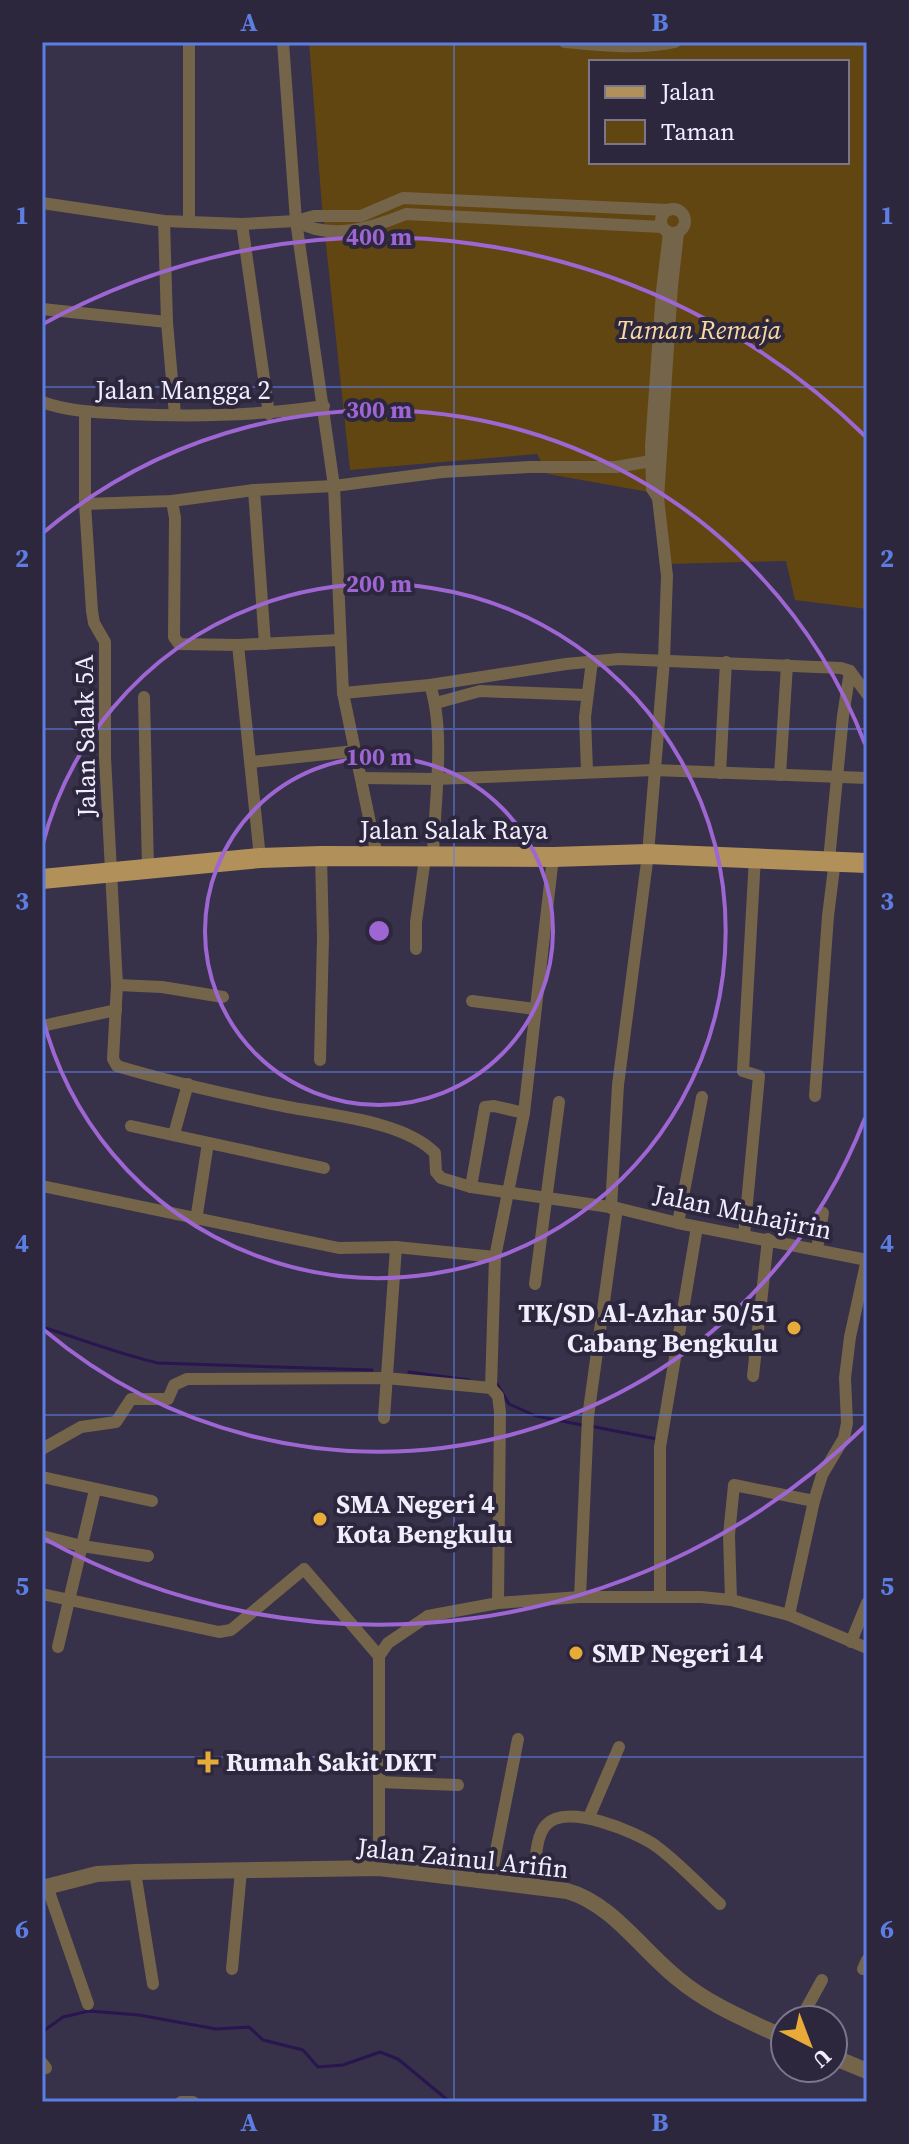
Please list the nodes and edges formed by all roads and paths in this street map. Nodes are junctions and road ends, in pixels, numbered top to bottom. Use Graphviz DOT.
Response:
graph roads {
  1 [pos="189,42"];
  2 [pos="283,42"];
  3 [pos="565,42"];
  4 [pos="675,42"];
  5 [pos="42,203"];
  6 [pos="668,210"];
  7 [pos="164,221"];
  8 [pos="296,221"];
  9 [pos="189,222"];
  10 [pos="242,224"];
  11 [pos="670,231"];
  12 [pos="42,309"];
  13 [pos="167,322"];
  14 [pos="42,402"];
  15 [pos="324,406"];
  16 [pos="85,412"];
  17 [pos="269,414"];
  18 [pos="175,415"];
  19 [pos="651,461"];
  20 [pos="334,486"];
  21 [pos="254,490"];
  22 [pos="658,498"];
  23 [pos="172,501"];
  24 [pos="85,504"];
  25 [pos="339,640"];
  26 [pos="265,644"];
  27 [pos="238,645"];
  28 [pos="664,660"];
  29 [pos="592,661"];
  30 [pos="726,662"];
  31 [pos="787,665"];
  32 [pos="850,671"];
  33 [pos="430,685"];
  34 [pos="343,693"];
  35 [pos="867,694"];
  36 [pos="587,695"];
  37 [pos="144,697"];
  38 [pos="436,703"];
  39 [pos="355,751"];
  40 [pos="251,762"];
  41 [pos="654,770"];
  42 [pos="587,771"];
  43 [pos="720,773"];
  44 [pos="780,775"];
  45 [pos="362,778"];
  46 [pos="867,778"];
  47 [pos="437,779"];
  48 [pos="837,779"];
  49 [pos="648,854"];
  50 [pos="321,856"];
  51 [pos="377,856"];
  52 [pos="553,857"];
  53 [pos="755,857"];
  54 [pos="260,858"];
  55 [pos="429,858"];
  56 [pos="832,860"];
  57 [pos="42,861"];
  58 [pos="867,863"];
  59 [pos="148,868"];
  60 [pos="110,872"];
  61 [pos="70,875"];
  62 [pos="42,879"];
  63 [pos="42,894"];
  64 [pos="416,949"];
  65 [pos="117,985"];
  66 [pos="223,997"];
  67 [pos="472,1001"];
  68 [pos="535,1009"];
  69 [pos="116,1010"];
  70 [pos="42,1026"];
  71 [pos="320,1060"];
  72 [pos="188,1084"];
  73 [pos="815,1096"];
  74 [pos="702,1097"];
  75 [pos="559,1102"];
  76 [pos="524,1113"];
  77 [pos="131,1126"];
  78 [pos="174,1134"];
  79 [pos="208,1143"];
  80 [pos="324,1168"];
  81 [pos="42,1186"];
  82 [pos="471,1187"];
  83 [pos="510,1191"];
  84 [pos="547,1197"];
  85 [pos="614,1208"];
  86 [pos="823,1213"];
  87 [pos="196,1220"];
  88 [pos="678,1223"];
  89 [pos="697,1227"];
  90 [pos="744,1235"];
  91 [pos="768,1239"];
  92 [pos="396,1247"];
  93 [pos="817,1249"];
  94 [pos="495,1257"];
  95 [pos="867,1260"];
  96 [pos="535,1284"];
  97 [pos="753,1376"];
  98 [pos="386,1378"];
  99 [pos="492,1382"];
  100 [pos="384,1418"];
  101 [pos="42,1449"];
  102 [pos="42,1477"];
  103 [pos="95,1490"];
  104 [pos="152,1501"];
  105 [pos="814,1501"];
  106 [pos="42,1536"];
  107 [pos="82,1546"];
  108 [pos="148,1556"];
  109 [pos="42,1594"];
  110 [pos="660,1596"];
  111 [pos="580,1597"];
  112 [pos="731,1600"];
  113 [pos="69,1601"];
  114 [pos="498,1603"];
  115 [pos="867,1603"];
  116 [pos="789,1615"];
  117 [pos="851,1642"];
  118 [pos="58,1647"];
  119 [pos="867,1648"];
  120 [pos="379,1656"];
  121 [pos="518,1739"];
  122 [pos="619,1747"];
  123 [pos="379,1782"];
  124 [pos="458,1785"];
  125 [pos="589,1817"];
  126 [pos="379,1868"];
  127 [pos="241,1871"];
  128 [pos="135,1872"];
  129 [pos="490,1881"];
  130 [pos="533,1885"];
  131 [pos="44,1887"];
  132 [pos="720,1904"];
  133 [pos="232,1969"];
  134 [pos="822,1980"];
  135 [pos="153,1984"];
  136 [pos="88,2004"];
  137 [pos="809,2004"];
  138 [pos="769,2030"];
  139 [pos="181,2102"];
  140 [pos="193,2102"];
  1 -- 9 [label="street"];
  2 -- 8 [label="street"];
  3 -- 4 [label="street"];
  5 -- 7 [label="street"];
  6 -- 8 [label="street"];
  6 -- 11 [label="street"];
  6 -- 11 [label="street"];
  7 -- 9 [label="street"];
  7 -- 13 [label="street"];
  8 -- 10 [label="street"];
  8 -- 11 [label="street"];
  8 -- 15 [label="street"];
  9 -- 10 [label="street"];
  10 -- 17 [label="street"];
  11 -- 19 [label="street"];
  11 -- 22 [label="street"];
  12 -- 13 [label="street"];
  13 -- 18 [label="street"];
  14 -- 16 [label="street, Jalan Mangga 2"];
  15 -- 17 [label="street, Jalan Mangga 2"];
  15 -- 20 [label="street"];
  16 -- 18 [label="street, Jalan Mangga 2"];
  16 -- 24 [label="street, Jalan Salak 5A"];
  17 -- 18 [label="street, Jalan Mangga 2"];
  19 -- 20 [label="street"];
  19 -- 22 [label="street"];
  20 -- 21 [label="street"];
  20 -- 25 [label="street"];
  21 -- 23 [label="street"];
  21 -- 26 [label="street"];
  22 -- 28 [label="street"];
  23 -- 24 [label="street"];
  23 -- 27 [label="street"];
  24 -- 60 [label="street, Jalan Salak 5A"];
  25 -- 26 [label="street"];
  25 -- 34 [label="street"];
  26 -- 27 [label="street"];
  27 -- 40 [label="street"];
  28 -- 29 [label="street"];
  28 -- 30 [label="street"];
  28 -- 41 [label="street"];
  29 -- 33 [label="street"];
  29 -- 36 [label="street"];
  30 -- 31 [label="street"];
  30 -- 43 [label="street"];
  31 -- 32 [label="street"];
  31 -- 44 [label="street"];
  32 -- 35 [label="street"];
  32 -- 48 [label="street"];
  33 -- 34 [label="street"];
  33 -- 38 [label="street"];
  34 -- 39 [label="street"];
  36 -- 38 [label="street"];
  36 -- 42 [label="street"];
  37 -- 59 [label="street"];
  38 -- 47 [label="street"];
  39 -- 40 [label="street"];
  39 -- 45 [label="street"];
  40 -- 54 [label="street"];
  41 -- 42 [label="street"];
  41 -- 43 [label="street"];
  41 -- 49 [label="street"];
  42 -- 47 [label="street"];
  43 -- 44 [label="street"];
  44 -- 48 [label="street"];
  45 -- 47 [label="street"];
  45 -- 51 [label="street"];
  46 -- 48 [label="street"];
  47 -- 55 [label="street"];
  48 -- 56 [label="street"];
  49 -- 52 [label="main road, Jalan Salak Raya"];
  49 -- 53 [label="main road, Jalan Salak Raya"];
  49 -- 85 [label="street"];
  50 -- 51 [label="main road, Jalan Salak Raya"];
  50 -- 54 [label="main road, Jalan Salak Raya"];
  50 -- 71 [label="street"];
  51 -- 55 [label="main road, Jalan Salak Raya"];
  52 -- 55 [label="main road, Jalan Salak Raya"];
  52 -- 68 [label="street"];
  53 -- 56 [label="main road, Jalan Salak Raya"];
  53 -- 90 [label="street"];
  54 -- 59 [label="main road, Jalan Salak Raya"];
  55 -- 64 [label="street"];
  56 -- 58 [label="main road, Jalan Salak Raya"];
  56 -- 73 [label="street"];
  57 -- 61 [label="main road"];
  59 -- 60 [label="main road, Jalan Salak Raya"];
  60 -- 61 [label="main road, Jalan Salak Raya"];
  60 -- 65 [label="street, Jalan Salak 5A"];
  61 -- 62 [label="main road, Jalan Salak Raya"];
  61 -- 63 [label="main road"];
  65 -- 66 [label="street"];
  65 -- 69 [label="street, Jalan Salak 5A"];
  67 -- 68 [label="street"];
  68 -- 76 [label="street"];
  69 -- 70 [label="street"];
  69 -- 72 [label="street, Jalan Salak 5A"];
  72 -- 78 [label="street"];
  72 -- 82 [label="street, Jalan Muhajirin"];
  74 -- 88 [label="street"];
  75 -- 84 [label="street"];
  76 -- 82 [label="street"];
  76 -- 83 [label="street"];
  77 -- 78 [label="street"];
  78 -- 79 [label="street"];
  79 -- 80 [label="street"];
  79 -- 87 [label="street"];
  81 -- 87 [label="street"];
  82 -- 83 [label="street, Jalan Muhajirin"];
  83 -- 84 [label="street, Jalan Muhajirin"];
  83 -- 94 [label="street"];
  84 -- 85 [label="street, Jalan Muhajirin"];
  84 -- 96 [label="street"];
  85 -- 88 [label="street, Jalan Muhajirin"];
  85 -- 111 [label="street"];
  86 -- 93 [label="street"];
  87 -- 92 [label="street"];
  88 -- 89 [label="street, Jalan Muhajirin"];
  89 -- 90 [label="street, Jalan Muhajirin"];
  89 -- 110 [label="street"];
  90 -- 91 [label="street, Jalan Muhajirin"];
  91 -- 93 [label="street, Jalan Muhajirin"];
  91 -- 97 [label="street"];
  92 -- 94 [label="street"];
  92 -- 98 [label="street"];
  93 -- 95 [label="street, Jalan Muhajirin"];
  94 -- 99 [label="street"];
  95 -- 105 [label="street"];
  98 -- 99 [label="street"];
  98 -- 100 [label="street"];
  98 -- 101 [label="street"];
  99 -- 114 [label="street"];
  102 -- 103 [label="street"];
  103 -- 104 [label="street"];
  103 -- 107 [label="street"];
  105 -- 112 [label="street"];
  105 -- 116 [label="street"];
  106 -- 107 [label="street"];
  107 -- 108 [label="street"];
  107 -- 113 [label="street"];
  109 -- 113 [label="street"];
  110 -- 111 [label="street"];
  110 -- 112 [label="street"];
  111 -- 114 [label="street"];
  112 -- 116 [label="street"];
  113 -- 118 [label="street"];
  113 -- 120 [label="street"];
  114 -- 120 [label="street"];
  115 -- 117 [label="street"];
  116 -- 117 [label="street"];
  117 -- 119 [label="street"];
  120 -- 123 [label="street"];
  121 -- 129 [label="street"];
  122 -- 125 [label="street"];
  123 -- 124 [label="street"];
  123 -- 126 [label="street"];
  125 -- 130 [label="street"];
  125 -- 132 [label="street"];
  126 -- 127 [label="street, Jalan Zainul Arifin"];
  126 -- 129 [label="street, Jalan Zainul Arifin"];
  127 -- 128 [label="street, Jalan Zainul Arifin"];
  127 -- 133 [label="street"];
  128 -- 131 [label="street, Jalan Zainul Arifin"];
  128 -- 135 [label="street"];
  129 -- 130 [label="street, Jalan Zainul Arifin"];
  130 -- 138 [label="street, Jalan Zainul Arifin"];
  131 -- 136 [label="street"];
  134 -- 137 [label="street"];
  139 -- 140 [label="street"];
}
